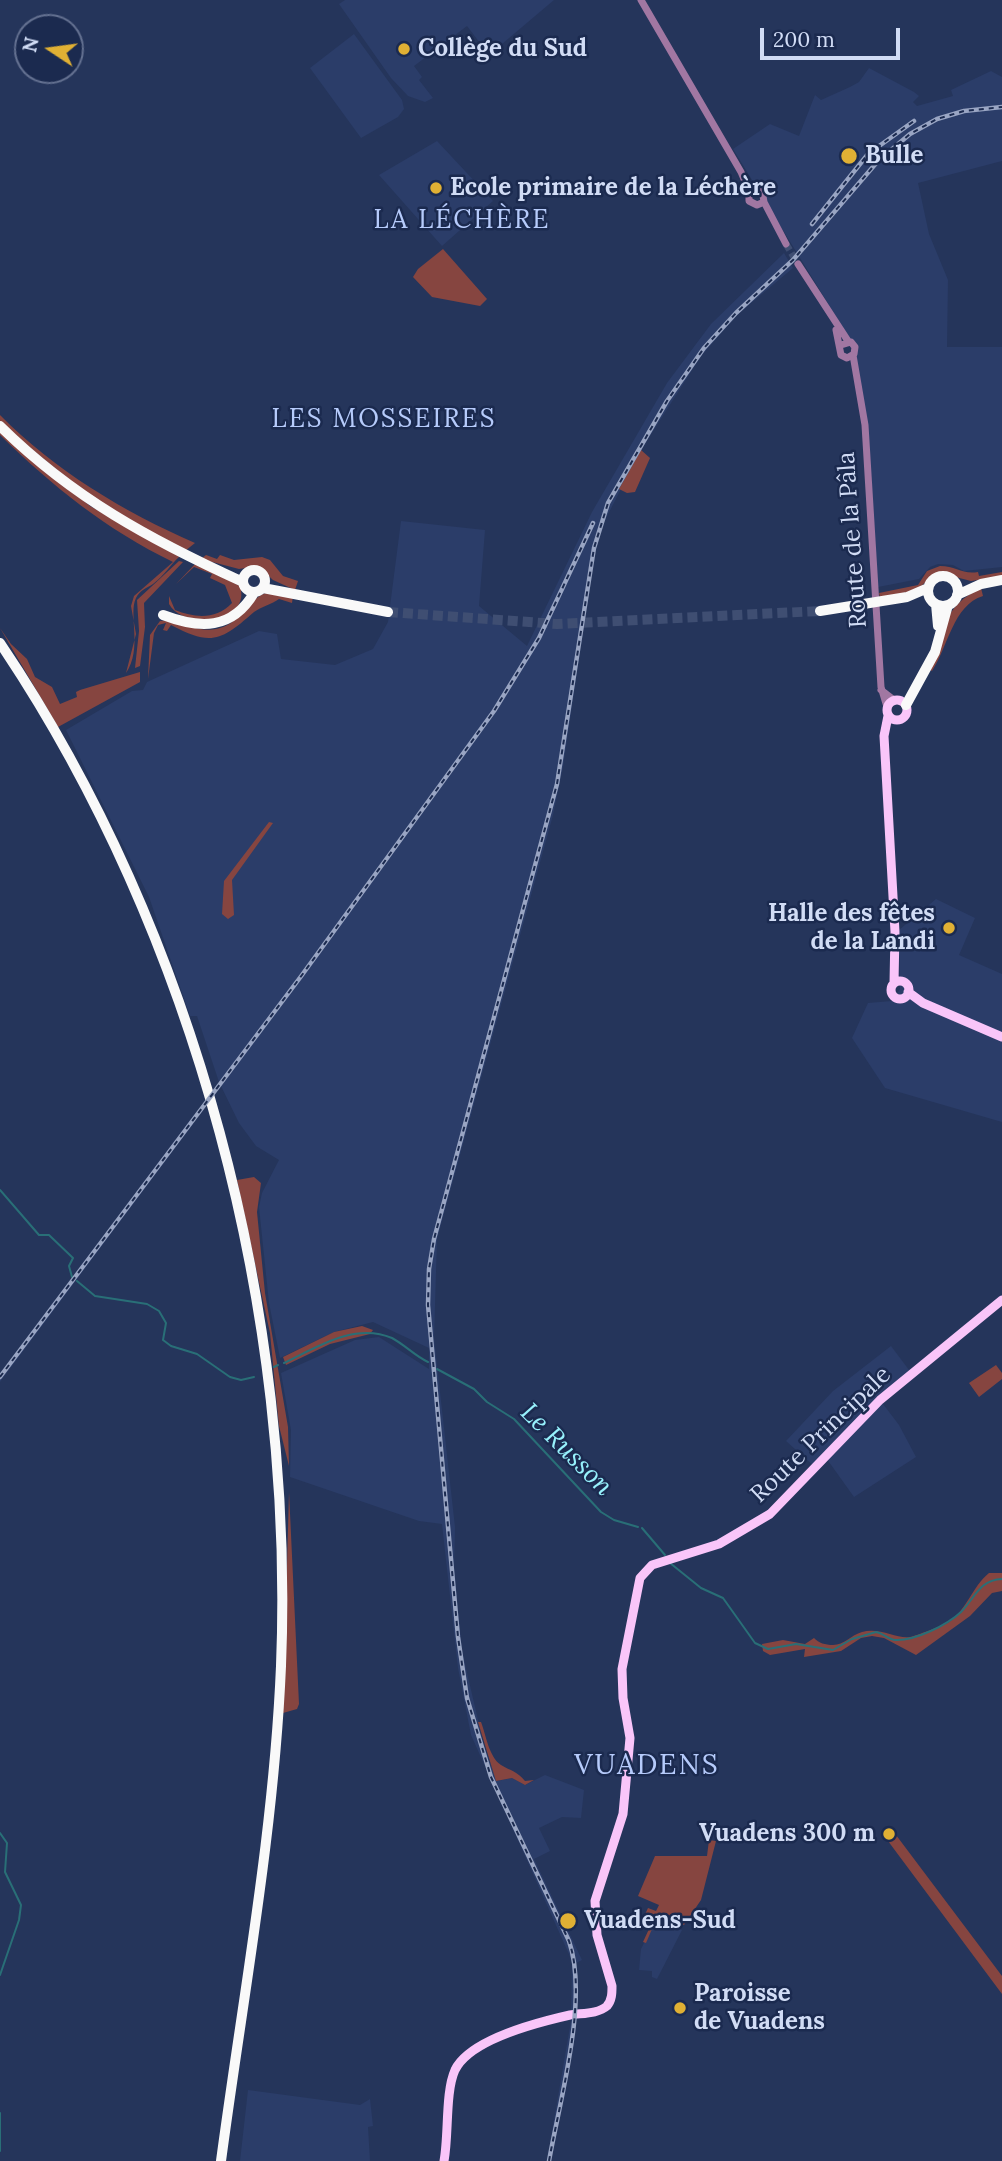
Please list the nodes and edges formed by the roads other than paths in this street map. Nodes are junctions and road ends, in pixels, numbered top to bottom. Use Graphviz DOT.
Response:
graph roads {
  1 [pos="643,0"];
  2 [pos="752,190"];
  3 [pos="760,204"];
  4 [pos="786,244"];
  5 [pos="798,264"];
  6 [pos="844,343"];
  7 [pos="853,355"];
  8 [pos="845,357"];
  9 [pos="859,387"];
  10 [pos="0,426"];
  11 [pos="1002,580"];
  12 [pos="253,584"];
  13 [pos="956,589"];
  14 [pos="932,597"];
  15 [pos="948,605"];
  16 [pos="820,611"];
  17 [pos="164,612"];
  18 [pos="388,612"];
  19 [pos="0,635"];
  20 [pos="0,643"];
  21 [pos="0,654"];
  22 [pos="895,708"];
  23 [pos="170,979"];
  24 [pos="897,982"];
  25 [pos="906,995"];
  26 [pos="1002,1037"];
  27 [pos="1002,1300"];
  28 [pos="214,2161"];
  29 [pos="221,2161"];
  30 [pos="444,2161"];
  1 -- 2 [label="street"];
  2 -- 3 [label="street"];
  2 -- 3 [label="street"];
  3 -- 4 [label="street"];
  5 -- 6 [label="street"];
  6 -- 7 [label="street, Route de la Pâla"];
  6 -- 8 [label="street, Route de la Pâla"];
  7 -- 8 [label="street"];
  7 -- 9 [label="street, Route de la Pâla"];
  8 -- 9 [label="street, Route de la Pâla"];
  9 -- 22 [label="street, Route de la Pâla"];
  10 -- 12 [label="highway"];
  11 -- 13 [label="highway"];
  12 -- 17 [label="highway"];
  12 -- 18 [label="highway"];
  13 -- 14 [label="highway"];
  13 -- 15 [label="highway"];
  14 -- 15 [label="highway"];
  14 -- 16 [label="highway"];
  14 -- 22 [label="highway"];
  15 -- 22 [label="highway"];
  19 -- 23 [label="highway"];
  20 -- 23 [label="highway"];
  21 -- 28 [label="highway"];
  22 -- 24 [label="main road"];
  23 -- 29 [label="highway"];
  24 -- 25 [label="main road"];
  24 -- 25 [label="main road"];
  25 -- 26 [label="main road"];
  27 -- 30 [label="main road, Route Principale"];
}
